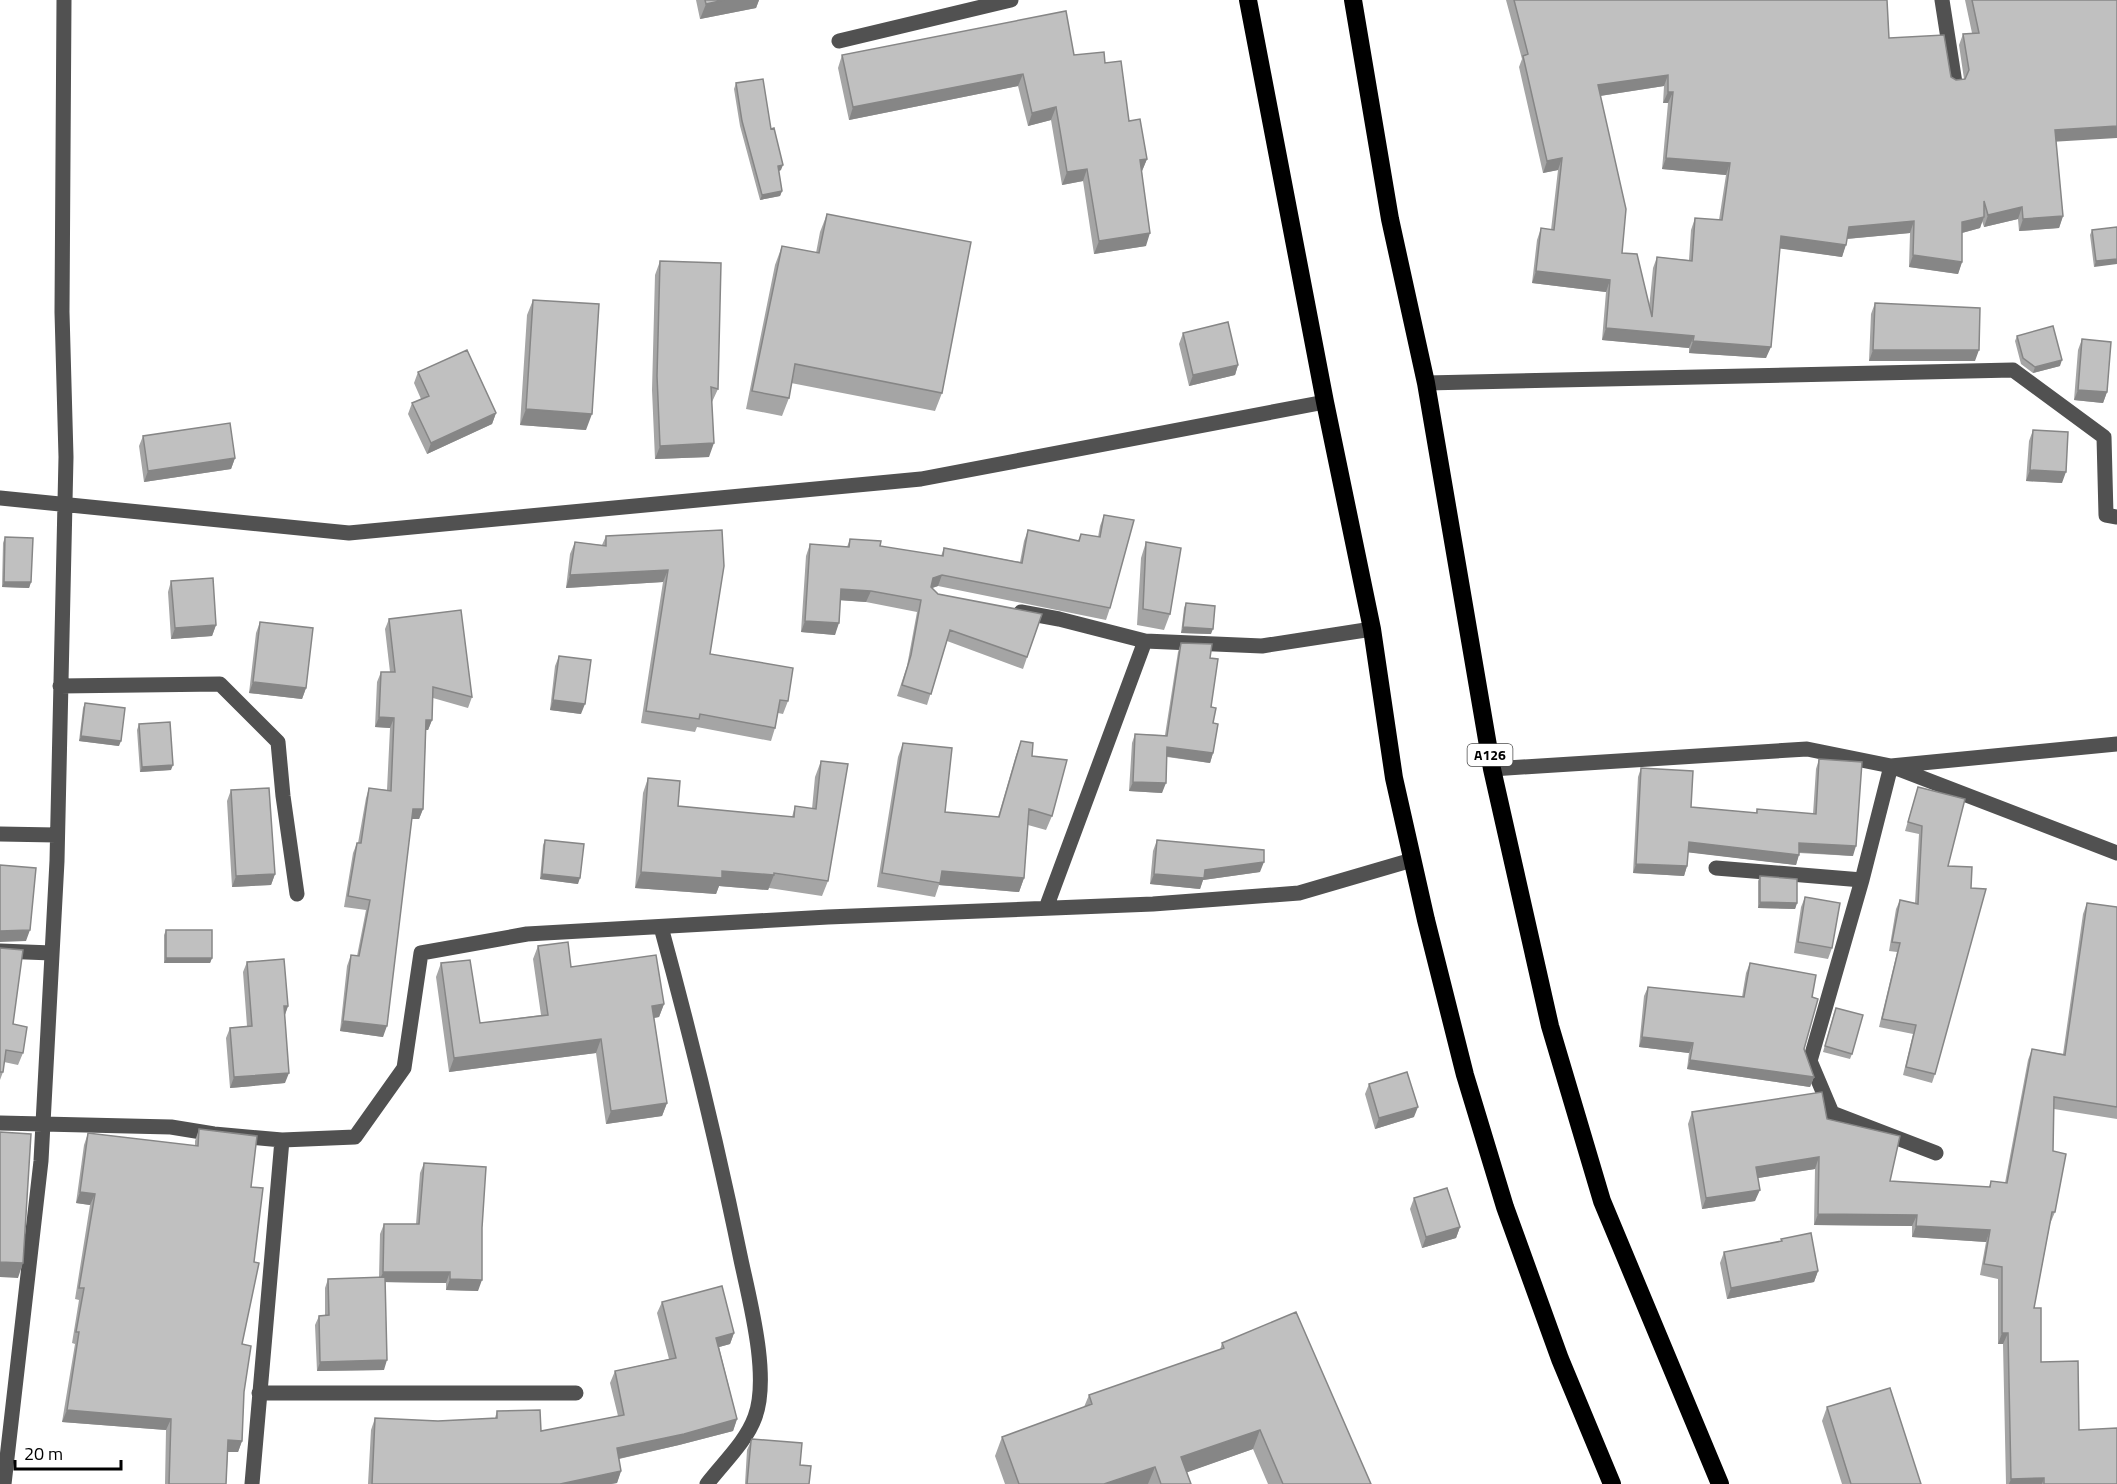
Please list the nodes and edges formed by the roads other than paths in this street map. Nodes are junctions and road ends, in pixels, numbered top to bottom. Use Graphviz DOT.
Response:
graph roads {
  1 [pos="64,0"];
  2 [pos="1011,0"];
  3 [pos="1248,0"];
  4 [pos="1353,0"];
  5 [pos="1942,0"];
  6 [pos="839,41"];
  7 [pos="1955,83"];
  8 [pos="1426,383"];
  9 [pos="1325,402"];
  10 [pos="0,498"];
  11 [pos="65,505"];
  12 [pos="2117,517"];
  13 [pos="1003,608"];
  14 [pos="1372,629"];
  15 [pos="1145,641"];
  16 [pos="60,686"];
  17 [pos="2117,744"];
  18 [pos="1891,766"];
  19 [pos="1492,769"];
  20 [pos="0,834"];
  21 [pos="56,835"];
  22 [pos="2117,853"];
  23 [pos="1412,860"];
  24 [pos="1716,868"];
  25 [pos="1862,880"];
  26 [pos="297,894"];
  27 [pos="1046,908"];
  28 [pos="661,927"];
  29 [pos="0,951"];
  30 [pos="52,953"];
  31 [pos="0,1123"];
  32 [pos="43,1124"];
  33 [pos="282,1140"];
  34 [pos="1936,1153"];
  35 [pos="259,1393"];
  36 [pos="576,1393"];
  37 [pos="4,1484"];
  38 [pos="252,1484"];
  39 [pos="707,1484"];
  40 [pos="1612,1484"];
  41 [pos="1720,1484"];
  1 -- 11 [label="street"];
  2 -- 6 [label="street"];
  3 -- 9 [label="highway"];
  4 -- 8 [label="highway, A126"];
  5 -- 7 [label="street"];
  8 -- 12 [label="street"];
  8 -- 19 [label="highway, A126"];
  9 -- 11 [label="street"];
  9 -- 14 [label="highway"];
  10 -- 11 [label="street"];
  11 -- 16 [label="street"];
  13 -- 15 [label="street"];
  14 -- 15 [label="street"];
  14 -- 23 [label="highway"];
  15 -- 27 [label="street"];
  16 -- 21 [label="street"];
  16 -- 26 [label="street"];
  17 -- 18 [label="street"];
  18 -- 19 [label="street"];
  18 -- 22 [label="street"];
  18 -- 25 [label="street"];
  19 -- 41 [label="highway, A126"];
  20 -- 21 [label="street"];
  21 -- 30 [label="street"];
  23 -- 27 [label="street"];
  23 -- 40 [label="highway"];
  24 -- 25 [label="street"];
  25 -- 34 [label="street"];
  27 -- 28 [label="street"];
  28 -- 33 [label="street"];
  28 -- 39 [label="street"];
  29 -- 30 [label="street"];
  30 -- 32 [label="street"];
  31 -- 32 [label="street"];
  32 -- 33 [label="street"];
  32 -- 37 [label="street"];
  33 -- 35 [label="street"];
  35 -- 36 [label="street"];
  35 -- 38 [label="street"];
}
